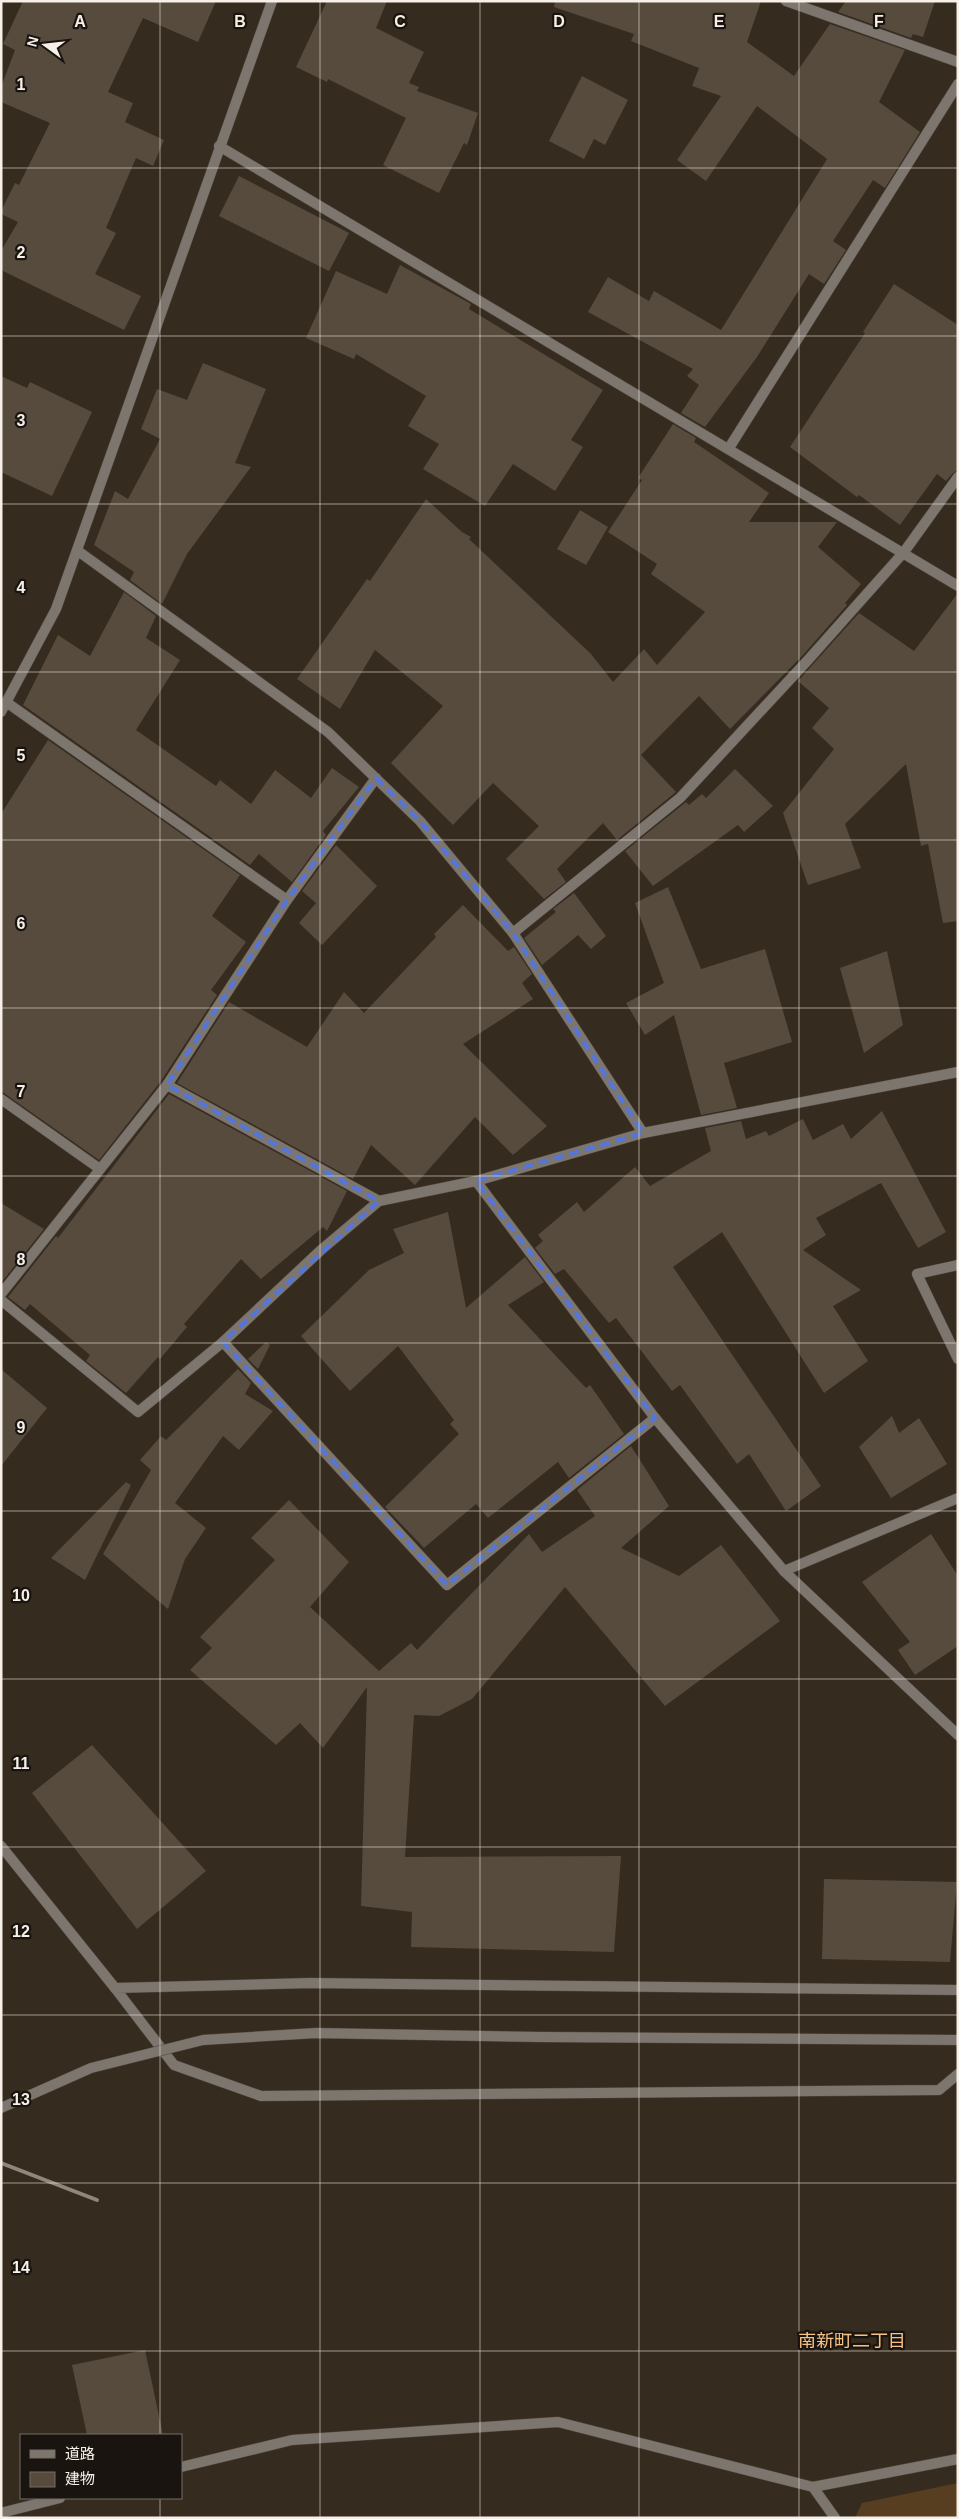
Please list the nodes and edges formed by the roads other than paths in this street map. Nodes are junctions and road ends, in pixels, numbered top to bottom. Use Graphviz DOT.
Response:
graph roads {
  1 [pos="272,1"];
  2 [pos="789,2"];
  3 [pos="958,62"];
  4 [pos="958,84"];
  5 [pos="219,146"];
  6 [pos="729,448"];
  7 [pos="958,476"];
  8 [pos="78,551"];
  9 [pos="904,552"];
  10 [pos="958,586"];
  11 [pos="6,702"];
  12 [pos="1,712"];
  13 [pos="376,778"];
  14 [pos="286,900"];
  15 [pos="513,933"];
  16 [pos="958,1072"];
  17 [pos="167,1085"];
  18 [pos="1,1098"];
  19 [pos="643,1133"];
  20 [pos="100,1169"];
  21 [pos="476,1181"];
  22 [pos="379,1201"];
  23 [pos="958,1265"];
  24 [pos="1,1294"];
  25 [pos="1,1300"];
  26 [pos="223,1342"];
  27 [pos="958,1359"];
  28 [pos="655,1418"];
  29 [pos="958,1498"];
  30 [pos="784,1571"];
  31 [pos="958,1735"];
  32 [pos="1,1846"];
  33 [pos="115,1988"];
  34 [pos="958,1990"];
  35 [pos="958,2040"];
  36 [pos="958,2074"];
  37 [pos="1,2108"];
  38 [pos="958,2459"];
  39 [pos="182,2467"];
  40 [pos="813,2486"];
  41 [pos="56,2499"];
  42 [pos="1,2512"];
  43 [pos="835,2518"];
  1 -- 5 [label="street"];
  2 -- 3 [label="street"];
  4 -- 6 [label="street"];
  5 -- 6 [label="street"];
  5 -- 8 [label="street"];
  6 -- 9 [label="street"];
  7 -- 9 [label="street"];
  8 -- 11 [label="street"];
  8 -- 13 [label="street"];
  9 -- 10 [label="street"];
  9 -- 15 [label="street"];
  11 -- 12 [label="street"];
  11 -- 14 [label="street"];
  13 -- 14 [label="street"];
  13 -- 15 [label="street"];
  14 -- 17 [label="street"];
  15 -- 19 [label="street"];
  16 -- 19 [label="street"];
  17 -- 20 [label="street"];
  17 -- 22 [label="street"];
  18 -- 20 [label="street"];
  19 -- 21 [label="street"];
  20 -- 24 [label="street"];
  21 -- 22 [label="street"];
  21 -- 28 [label="street"];
  22 -- 26 [label="street"];
  23 -- 27 [label="street"];
  25 -- 26 [label="street"];
  26 -- 28 [label="street"];
  28 -- 30 [label="street"];
  29 -- 30 [label="street"];
  30 -- 31 [label="street"];
  32 -- 33 [label="street"];
  33 -- 34 [label="street"];
  33 -- 36 [label="street"];
  35 -- 37 [label="street, bridge"];
  38 -- 40 [label="street"];
  39 -- 40 [label="street"];
  40 -- 43 [label="street"];
  41 -- 42 [label="street"];
}
